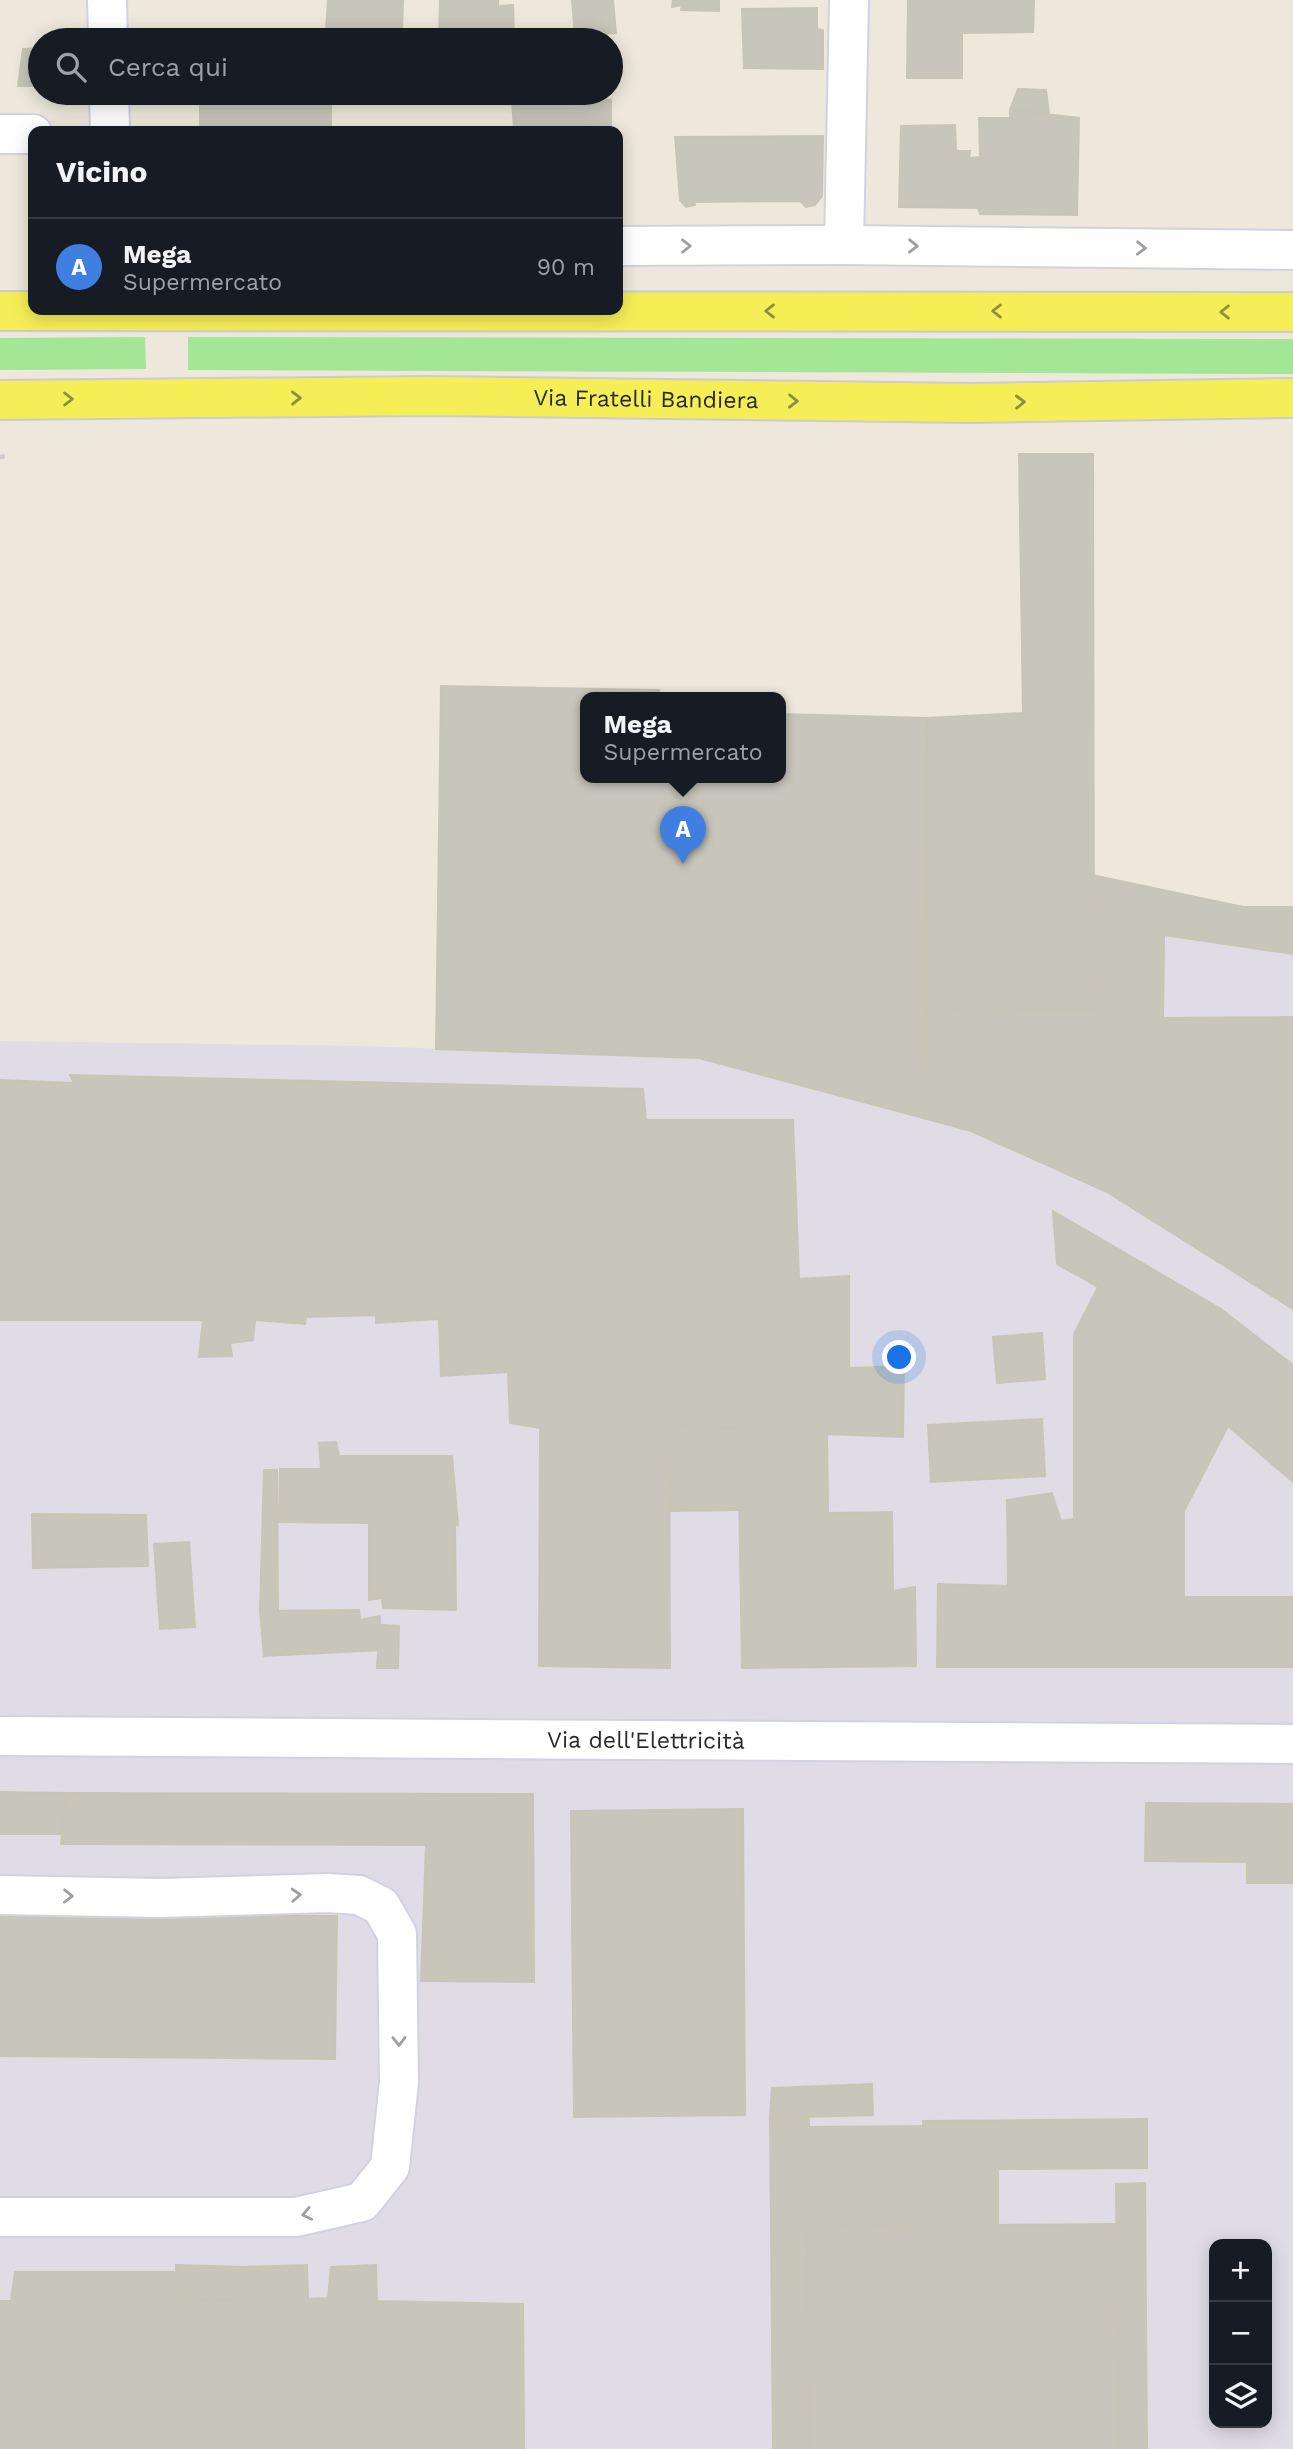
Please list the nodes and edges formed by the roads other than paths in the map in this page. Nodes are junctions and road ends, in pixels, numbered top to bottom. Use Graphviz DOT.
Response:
graph roads {
  1 [pos="107,0"];
  2 [pos="849,0"];
  3 [pos="108,28"];
  4 [pos="109,105"];
  5 [pos="110,126"];
  6 [pos="0,134"];
  7 [pos="28,134"];
  8 [pos="844,245"];
  9 [pos="623,246"];
  10 [pos="1293,250"];
  11 [pos="0,311"];
  12 [pos="28,311"];
  13 [pos="623,311"];
  14 [pos="1293,312"];
  15 [pos="1293,398"];
  16 [pos="0,400"];
  17 [pos="0,1736"];
  18 [pos="1293,1744"];
  19 [pos="0,1895"];
  20 [pos="0,2217"];
  1 -- 3 [label="street"];
  2 -- 8 [label="street"];
  4 -- 5 [label="street"];
  6 -- 7 [label="street"];
  9 -- 8 [label="street, one-way"];
  8 -- 10 [label="street, one-way"];
  11 -- 12 [label="main road"];
  14 -- 13 [label="main road, one-way"];
  16 -- 15 [label="main road, Via Fratelli Bandiera, one-way"];
  17 -- 18 [label="street, Via dell'Elettricità"];
  19 -- 20 [label="street, one-way"];
}
